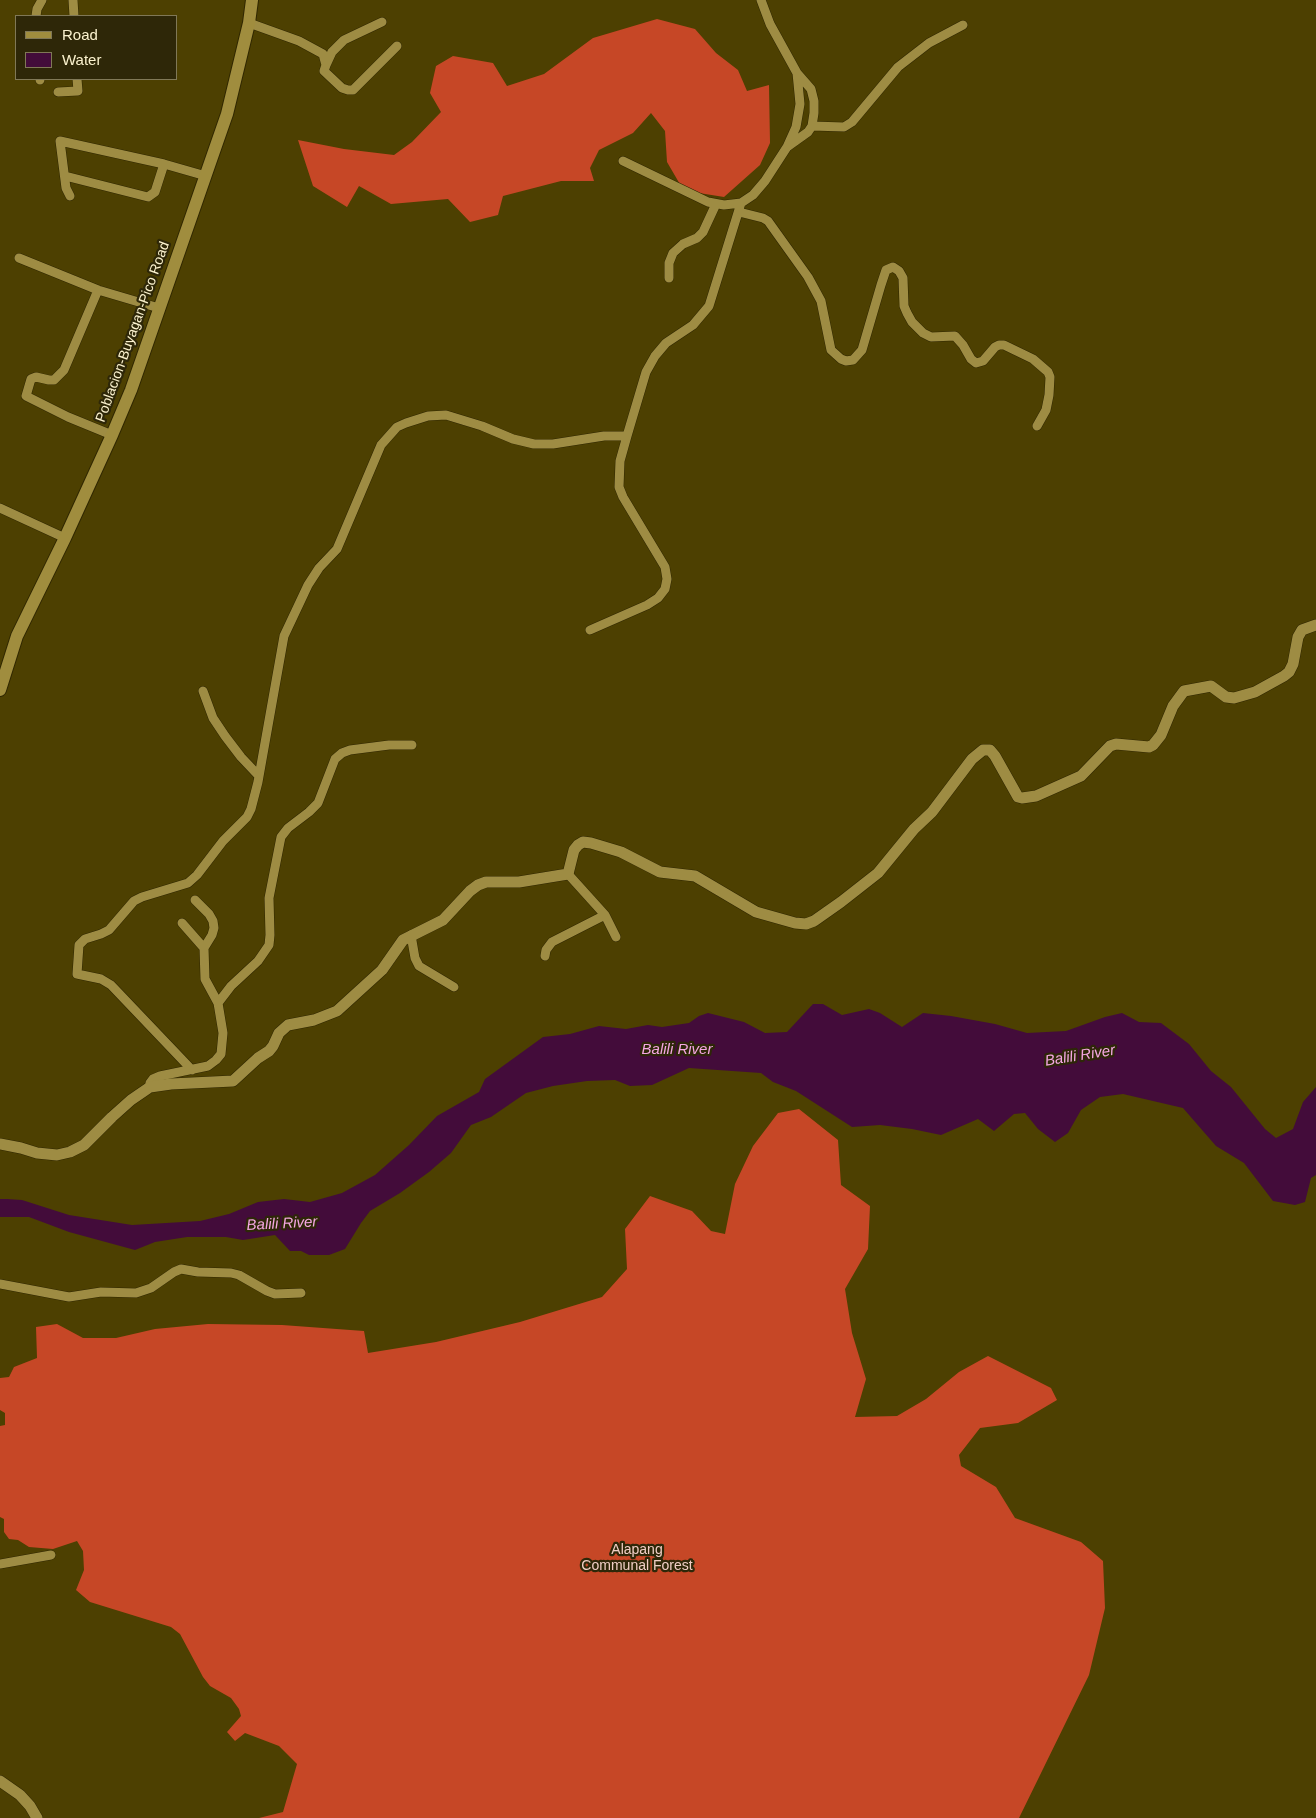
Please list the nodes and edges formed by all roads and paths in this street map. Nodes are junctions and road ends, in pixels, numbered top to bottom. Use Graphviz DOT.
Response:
graph roads {
  1 [pos="42,0"];
  2 [pos="73,0"];
  3 [pos="252,0"];
  4 [pos="761,0"];
  5 [pos="36,15"];
  6 [pos="74,15"];
  7 [pos="382,22"];
  8 [pos="249,23"];
  9 [pos="963,25"];
  10 [pos="397,46"];
  11 [pos="326,65"];
  12 [pos="797,73"];
  13 [pos="77,80"];
  14 [pos="58,92"];
  15 [pos="812,126"];
  16 [pos="787,146"];
  17 [pos="623,161"];
  18 [pos="164,164"];
  19 [pos="65,176"];
  20 [pos="206,176"];
  21 [pos="70,196"];
  22 [pos="716,204"];
  23 [pos="741,207"];
  24 [pos="19,258"];
  25 [pos="669,278"];
  26 [pos="98,290"];
  27 [pos="159,308"];
  28 [pos="1037,426"];
  29 [pos="112,435"];
  30 [pos="627,436"];
  31 [pos="0,508"];
  32 [pos="65,538"];
  33 [pos="1316,624"];
  34 [pos="590,630"];
  35 [pos="0,690"];
  36 [pos="203,692"];
  37 [pos="412,745"];
  38 [pos="258,775"];
  39 [pos="568,874"];
  40 [pos="195,900"];
  41 [pos="605,915"];
  42 [pos="182,923"];
  43 [pos="411,935"];
  44 [pos="616,937"];
  45 [pos="204,948"];
  46 [pos="545,956"];
  47 [pos="454,987"];
  48 [pos="218,1003"];
  49 [pos="192,1070"];
  50 [pos="150,1088"];
  51 [pos="0,1144"];
  52 [pos="0,1284"];
  53 [pos="302,1293"];
  54 [pos="51,1555"];
  55 [pos="0,1564"];
  56 [pos="0,1781"];
  57 [pos="37,1818"];
  1 -- 5 [label="street"];
  2 -- 6 [label="street"];
  3 -- 8 [label="main road, Poblacion-Buyagan-Pico Road"];
  4 -- 12 [label="street"];
  7 -- 11 [label="street"];
  8 -- 11 [label="street"];
  8 -- 20 [label="main road, Poblacion-Buyagan-Pico Road"];
  9 -- 15 [label="street"];
  10 -- 11 [label="street"];
  12 -- 15 [label="street"];
  12 -- 16 [label="street"];
  13 -- 14 [label="street"];
  15 -- 16 [label="street"];
  16 -- 23 [label="street"];
  17 -- 22 [label="street"];
  18 -- 19 [label="street"];
  18 -- 19 [label="street"];
  18 -- 20 [label="street"];
  19 -- 21 [label="street"];
  20 -- 27 [label="main road, Poblacion-Buyagan-Pico Road"];
  22 -- 23 [label="street"];
  22 -- 25 [label="street"];
  23 -- 28 [label="street"];
  23 -- 30 [label="street"];
  24 -- 26 [label="street"];
  26 -- 27 [label="street"];
  26 -- 29 [label="street"];
  27 -- 29 [label="main road, Poblacion-Buyagan-Pico Road"];
  29 -- 32 [label="main road, Poblacion-Buyagan-Pico Road"];
  30 -- 34 [label="street"];
  30 -- 38 [label="street"];
  31 -- 32 [label="street"];
  32 -- 35 [label="main road, Poblacion-Buyagan-Pico Road"];
  33 -- 39 [label="street"];
  36 -- 38 [label="street"];
  37 -- 48 [label="street"];
  38 -- 49 [label="street"];
  39 -- 41 [label="street"];
  39 -- 43 [label="street"];
  40 -- 45 [label="street"];
  41 -- 44 [label="street"];
  41 -- 46 [label="street"];
  42 -- 45 [label="street"];
  43 -- 47 [label="street"];
  43 -- 50 [label="street"];
  45 -- 48 [label="street"];
  48 -- 49 [label="street"];
  49 -- 50 [label="street"];
  50 -- 51 [label="street"];
  52 -- 53 [label="street"];
  54 -- 55 [label="street"];
  56 -- 57 [label="street"];
}
